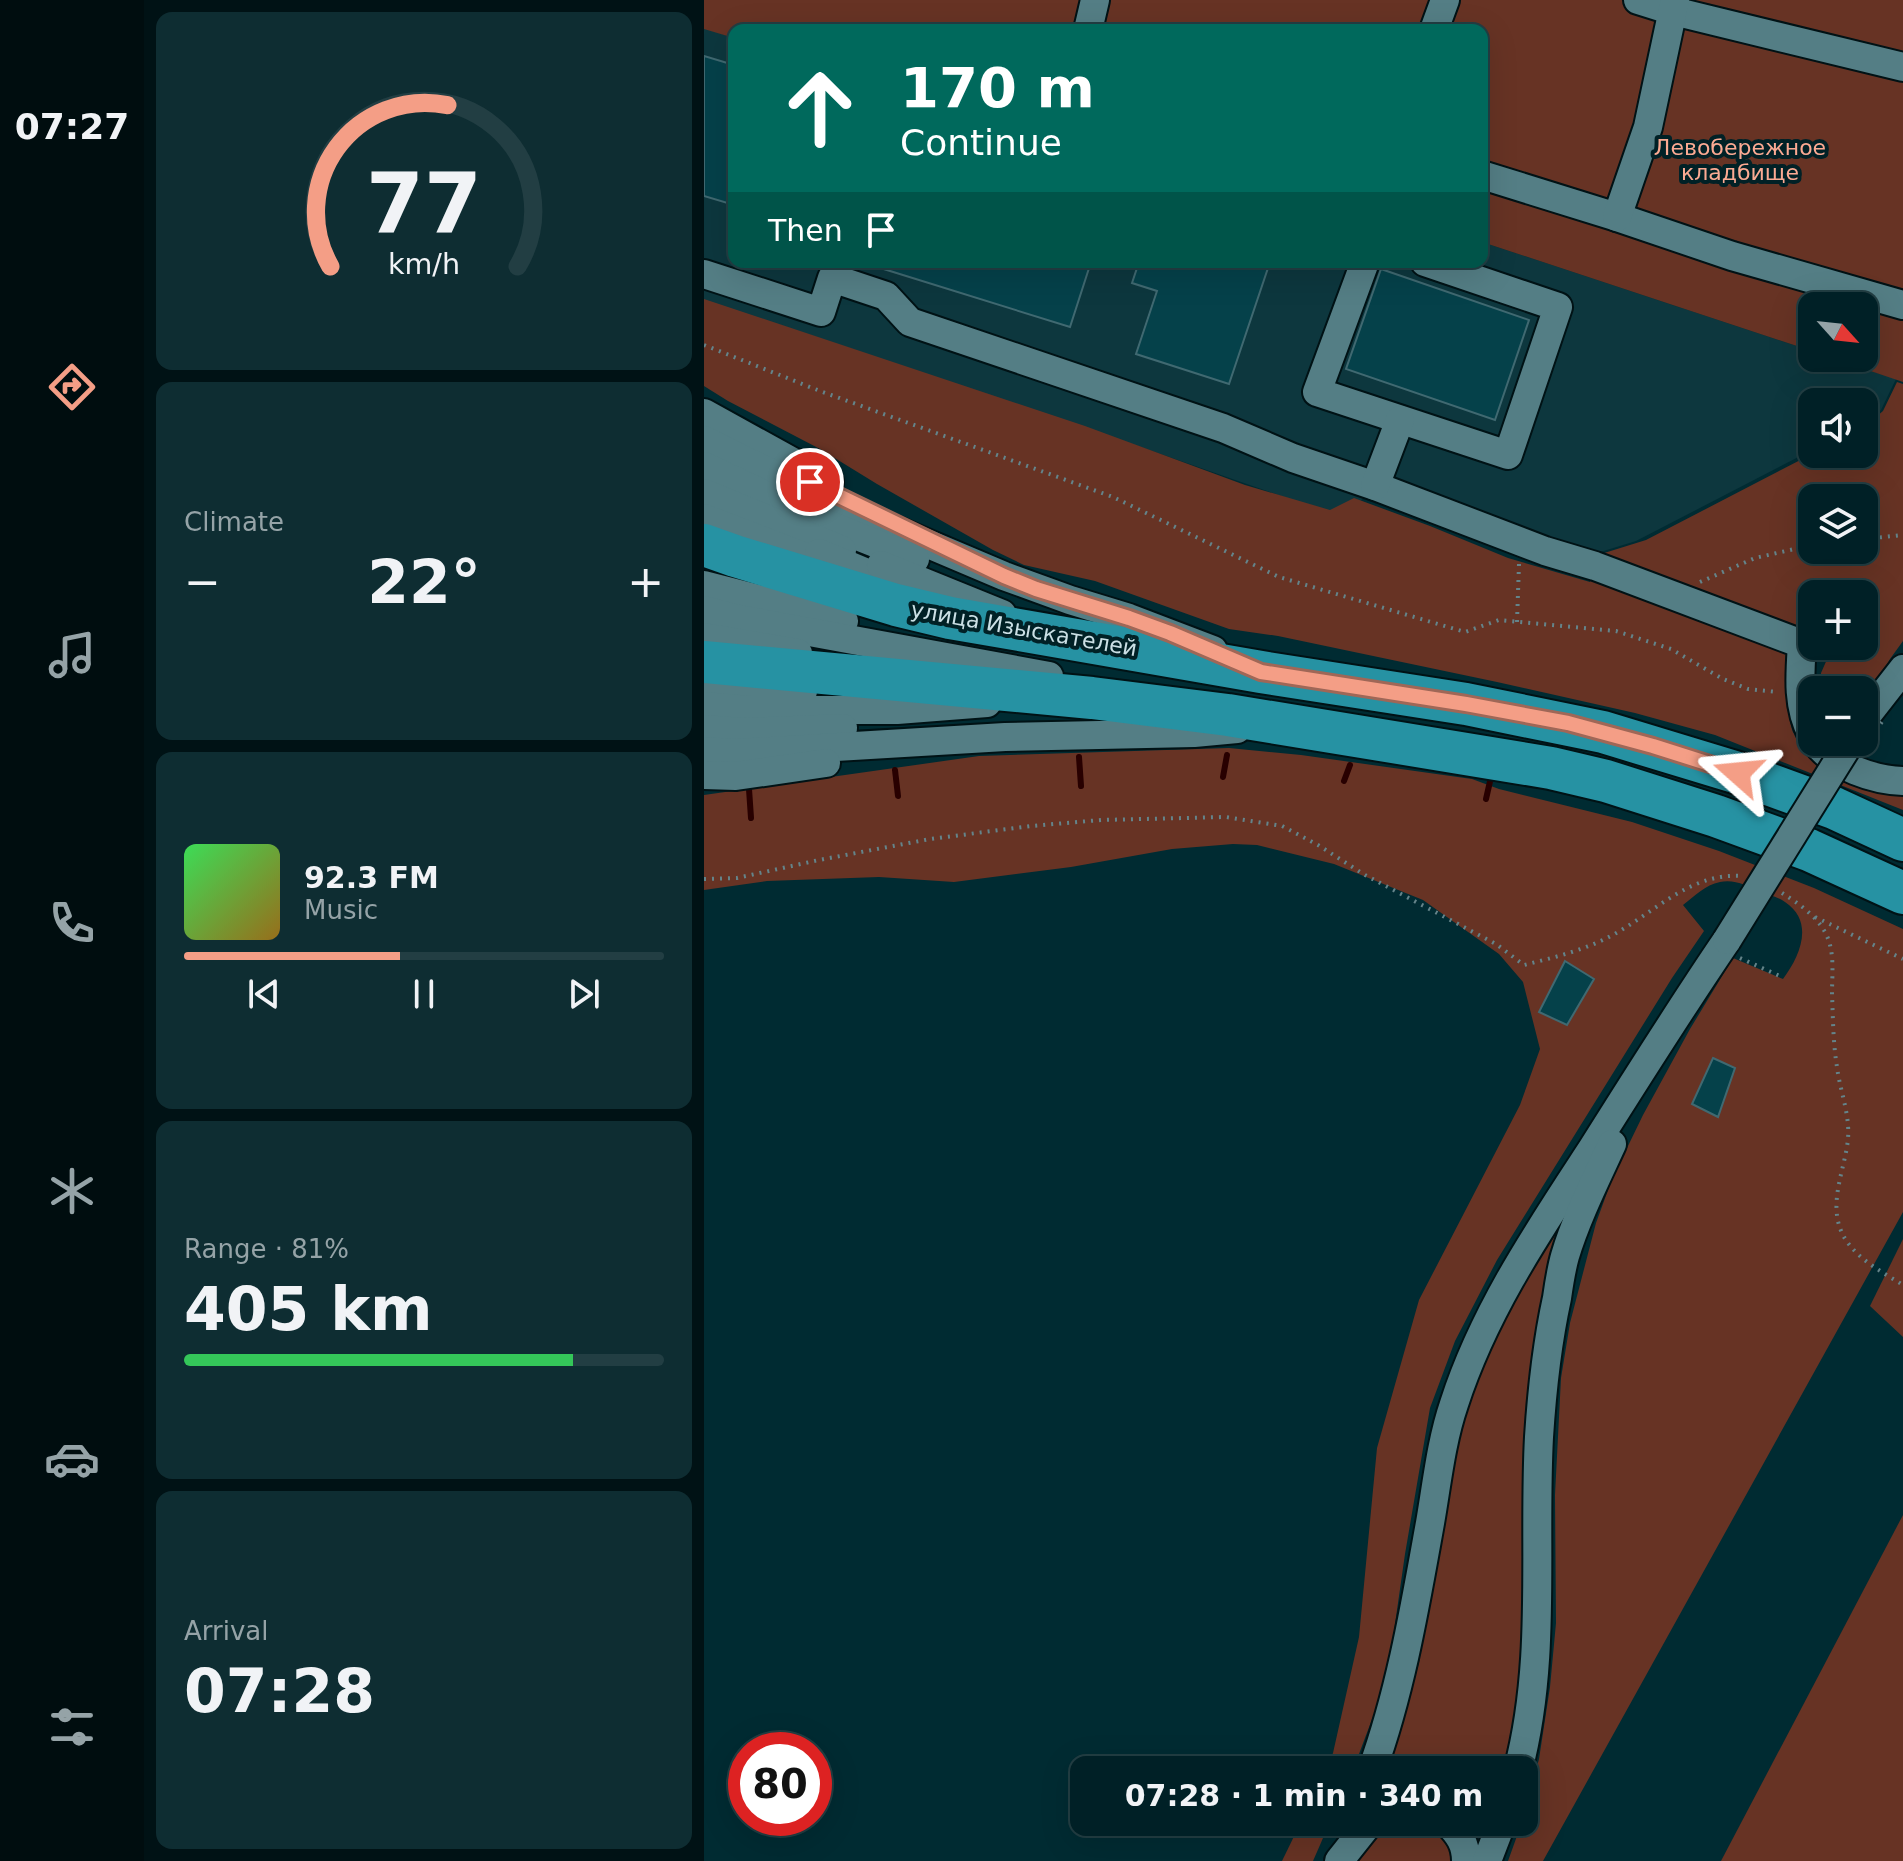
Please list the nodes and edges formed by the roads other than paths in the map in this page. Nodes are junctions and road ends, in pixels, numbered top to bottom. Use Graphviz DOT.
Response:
graph roads {
  1 [pos="1095,0"];
  2 [pos="1445,0"];
  3 [pos="1638,0"];
  4 [pos="1674,5"];
  5 [pos="1089,24"];
  6 [pos="1436,24"];
  7 [pos="1903,67"];
  8 [pos="1488,177"];
  9 [pos="1617,217"];
  10 [pos="1363,268"];
  11 [pos="1443,268"];
  12 [pos="704,274"];
  13 [pos="1903,305"];
  14 [pos="704,413"];
  15 [pos="1400,420"];
  16 [pos="704,426"];
  17 [pos="704,440"];
  18 [pos="704,454"];
  19 [pos="704,466"];
  20 [pos="704,479"];
  21 [pos="1375,486"];
  22 [pos="704,493"];
  23 [pos="704,506"];
  24 [pos="704,518"];
  25 [pos="704,532"];
  26 [pos="924,535"];
  27 [pos="704,545"];
  28 [pos="704,558"];
  29 [pos="704,572"];
  30 [pos="1000,584"];
  31 [pos="704,585"];
  32 [pos="704,597"];
  33 [pos="704,610"];
  34 [pos="704,622"];
  35 [pos="704,637"];
  36 [pos="704,649"];
  37 [pos="897,656"];
  38 [pos="828,658"];
  39 [pos="704,662"];
  40 [pos="1903,669"];
  41 [pos="704,672"];
  42 [pos="1261,672"];
  43 [pos="1801,676"];
  44 [pos="704,683"];
  45 [pos="704,693"];
  46 [pos="1107,694"];
  47 [pos="1878,701"];
  48 [pos="704,706"];
  49 [pos="704,717"];
  50 [pos="1282,724"];
  51 [pos="704,729"];
  52 [pos="704,742"];
  53 [pos="892,749"];
  54 [pos="704,751"];
  55 [pos="1832,756"];
  56 [pos="1842,756"];
  57 [pos="704,764"];
  58 [pos="704,777"];
  59 [pos="1903,781"];
  60 [pos="1903,840"];
  61 [pos="1903,893"];
  62 [pos="1730,947"];
  63 [pos="1376,1756"];
  64 [pos="1521,1756"];
  65 [pos="1344,1836"];
  66 [pos="1359,1836"];
  67 [pos="1459,1836"];
  68 [pos="1497,1836"];
  69 [pos="1332,1861"];
  70 [pos="1339,1861"];
  71 [pos="1466,1861"];
  72 [pos="1487,1861"];
  1 -- 5 [label="street"];
  2 -- 6 [label="street"];
  3 -- 4 [label="street"];
  4 -- 7 [label="street"];
  4 -- 9 [label="street"];
  8 -- 9 [label="street"];
  9 -- 13 [label="street"];
  10 -- 15 [label="street"];
  11 -- 15 [label="street"];
  12 -- 21 [label="street"];
  14 -- 26 [label="street"];
  15 -- 21 [label="street"];
  16 -- 26 [label="street"];
  17 -- 30 [label="street"];
  18 -- 30 [label="street"];
  19 -- 30 [label="street"];
  20 -- 37 [label="street"];
  21 -- 43 [label="street"];
  22 -- 37 [label="street"];
  23 -- 37 [label="street"];
  24 -- 37 [label="street"];
  25 -- 37 [label="street"];
  26 -- 30 [label="street"];
  27 -- 37 [label="highway, улица Изыскателей"];
  28 -- 37 [label="street"];
  29 -- 37 [label="street"];
  30 -- 42 [label="street"];
  31 -- 37 [label="street"];
  32 -- 37 [label="street"];
  33 -- 37 [label="street"];
  34 -- 37 [label="street"];
  35 -- 38 [label="street"];
  36 -- 38 [label="street"];
  37 -- 39 [label="highway, улица Изыскателей"];
  37 -- 41 [label="street"];
  37 -- 42 [label="street"];
  37 -- 42 [label="highway, улица Изыскателей"];
  37 -- 44 [label="street"];
  37 -- 45 [label="street"];
  37 -- 46 [label="highway, улица Изыскателей"];
  37 -- 46 [label="street"];
  37 -- 48 [label="street"];
  37 -- 49 [label="street"];
  37 -- 50 [label="street"];
  37 -- 51 [label="street"];
  37 -- 52 [label="street"];
  37 -- 53 [label="street"];
  37 -- 54 [label="street"];
  38 -- 46 [label="street"];
  40 -- 47 [label="street"];
  42 -- 60 [label="highway, улица Изыскателей"];
  46 -- 50 [label="highway, улица Изыскателей"];
  50 -- 61 [label="highway, улица Изыскателей"];
  53 -- 57 [label="street"];
  53 -- 58 [label="street"];
  55 -- 59 [label="street"];
  56 -- 62 [label="street, bridge"];
  62 -- 63 [label="street"];
  62 -- 64 [label="street"];
  65 -- 69 [label="street"];
  66 -- 70 [label="street"];
  67 -- 71 [label="street"];
  68 -- 72 [label="street"];
}
